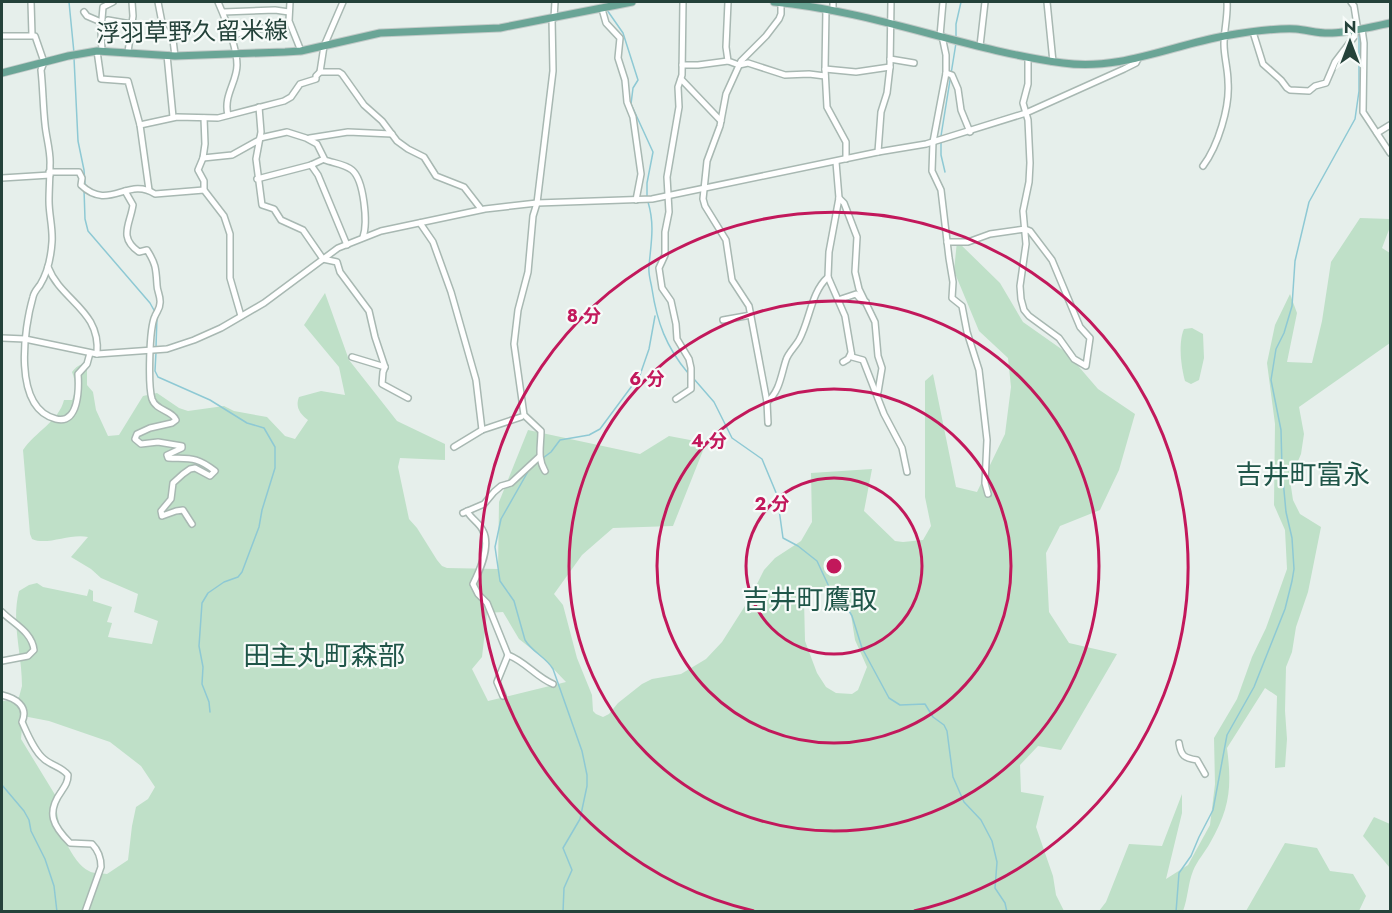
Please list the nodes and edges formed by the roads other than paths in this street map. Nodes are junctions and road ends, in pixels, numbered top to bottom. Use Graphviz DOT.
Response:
graph roads {
  1 [pos="31,2"];
  2 [pos="113,2"];
  3 [pos="132,2"];
  4 [pos="158,2"];
  5 [pos="218,2"];
  6 [pos="290,2"];
  7 [pos="343,2"];
  8 [pos="555,2"];
  9 [pos="632,2"];
  10 [pos="683,2"];
  11 [pos="728,2"];
  12 [pos="774,2"];
  13 [pos="781,2"];
  14 [pos="833,2"];
  15 [pos="891,2"];
  16 [pos="943,2"];
  17 [pos="985,2"];
  18 [pos="1047,2"];
  19 [pos="1227,2"];
  20 [pos="1354,3"];
  21 [pos="605,8"];
  22 [pos="830,10"];
  23 [pos="84,12"];
  24 [pos="223,12"];
  25 [pos="289,12"];
  26 [pos="553,18"];
  27 [pos="104,21"];
  28 [pos="1390,23"];
  29 [pos="131,24"];
  30 [pos="890,24"];
  31 [pos="268,27"];
  32 [pos="1360,29"];
  33 [pos="1253,32"];
  34 [pos="32,35"];
  35 [pos="2,36"];
  36 [pos="941,36"];
  37 [pos="1224,36"];
  38 [pos="230,37"];
  39 [pos="324,46"];
  40 [pos="980,46"];
  41 [pos="100,51"];
  42 [pos="301,51"];
  43 [pos="128,52"];
  44 [pos="235,54"];
  45 [pos="166,55"];
  46 [pos="175,56"];
  47 [pos="1028,58"];
  48 [pos="890,59"];
  49 [pos="1138,59"];
  50 [pos="728,61"];
  51 [pos="1053,62"];
  52 [pos="44,63"];
  53 [pos="914,63"];
  54 [pos="682,65"];
  55 [pos="739,65"];
  56 [pos="890,67"];
  57 [pos="825,69"];
  58 [pos="320,72"];
  59 [pos="2,73"];
  60 [pos="949,74"];
  61 [pos="825,76"];
  62 [pos="681,79"];
  63 [pos="259,107"];
  64 [pos="1026,113"];
  65 [pos="228,115"];
  66 [pos="173,117"];
  67 [pos="204,118"];
  68 [pos="721,121"];
  69 [pos="140,125"];
  70 [pos="1390,125"];
  71 [pos="970,132"];
  72 [pos="392,134"];
  73 [pos="1377,134"];
  74 [pos="306,138"];
  75 [pos="260,139"];
  76 [pos="938,141"];
  77 [pos="878,152"];
  78 [pos="1390,153"];
  79 [pos="203,158"];
  80 [pos="324,159"];
  81 [pos="846,159"];
  82 [pos="836,162"];
  83 [pos="311,165"];
  84 [pos="1203,166"];
  85 [pos="50,174"];
  86 [pos="2,178"];
  87 [pos="258,179"];
  88 [pos="705,187"];
  89 [pos="149,190"];
  90 [pos="204,190"];
  91 [pos="125,191"];
  92 [pos="667,196"];
  93 [pos="839,198"];
  94 [pos="636,201"];
  95 [pos="537,203"];
  96 [pos="481,209"];
  97 [pos="420,223"];
  98 [pos="1025,229"];
  99 [pos="363,238"];
  100 [pos="948,242"];
  101 [pos="346,244"];
  102 [pos="323,259"];
  103 [pos="48,267"];
  104 [pos="828,277"];
  105 [pos="838,300"];
  106 [pos="866,302"];
  107 [pos="751,315"];
  108 [pos="241,316"];
  109 [pos="723,320"];
  110 [pos="2,338"];
  111 [pos="25,339"];
  112 [pos="150,351"];
  113 [pos="90,353"];
  114 [pos="851,353"];
  115 [pos="97,354"];
  116 [pos="352,357"];
  117 [pos="843,362"];
  118 [pos="386,367"];
  119 [pos="878,394"];
  120 [pos="408,398"];
  121 [pos="676,399"];
  122 [pos="767,402"];
  123 [pos="521,417"];
  124 [pos="768,423"];
  125 [pos="482,430"];
  126 [pos="454,447"];
  127 [pos="539,457"];
  128 [pos="545,471"];
  129 [pos="908,472"];
  130 [pos="988,494"];
  131 [pos="192,524"];
  132 [pos="2,612"];
  133 [pos="508,655"];
  134 [pos="2,661"];
  135 [pos="553,684"];
  136 [pos="2,695"];
  137 [pos="503,696"];
  138 [pos="1179,742"];
  139 [pos="1205,774"];
  140 [pos="85,912"];
  1 -- 34 [label="street"];
  2 -- 27 [label="street"];
  3 -- 29 [label="street"];
  4 -- 46 [label="street"];
  5 -- 24 [label="street"];
  6 -- 25 [label="street"];
  7 -- 39 [label="street"];
  8 -- 26 [label="street"];
  9 -- 21 [label="main road, 浮羽草野久留米線"];
  10 -- 54 [label="street"];
  11 -- 50 [label="street"];
  12 -- 13 [label="main road"];
  13 -- 22 [label="main road"];
  13 -- 55 [label="street"];
  14 -- 22 [label="street"];
  15 -- 30 [label="street"];
  16 -- 36 [label="street"];
  17 -- 40 [label="street"];
  18 -- 51 [label="street"];
  19 -- 37 [label="street"];
  20 -- 32 [label="street"];
  21 -- 26 [label="main road, 浮羽草野久留米線"];
  21 -- 94 [label="street"];
  22 -- 30 [label="main road"];
  22 -- 57 [label="street"];
  23 -- 27 [label="street"];
  24 -- 25 [label="street"];
  24 -- 38 [label="street"];
  25 -- 42 [label="street"];
  26 -- 39 [label="main road, 浮羽草野久留米線"];
  26 -- 95 [label="street"];
  27 -- 29 [label="street"];
  27 -- 41 [label="street"];
  28 -- 32 [label="main road"];
  29 -- 43 [label="street"];
  30 -- 36 [label="main road"];
  30 -- 48 [label="street"];
  31 -- 38 [label="street"];
  32 -- 33 [label="main road"];
  32 -- 33 [label="street"];
  32 -- 73 [label="street"];
  33 -- 37 [label="main road"];
  34 -- 35 [label="street"];
  34 -- 52 [label="street"];
  36 -- 40 [label="main road"];
  36 -- 60 [label="street"];
  37 -- 49 [label="main road"];
  37 -- 84 [label="street"];
  38 -- 44 [label="street"];
  39 -- 42 [label="main road, 浮羽草野久留米線"];
  39 -- 58 [label="street"];
  40 -- 47 [label="main road"];
  41 -- 43 [label="main road, 浮羽草野久留米線"];
  41 -- 52 [label="main road, 浮羽草野久留米線"];
  41 -- 69 [label="street"];
  42 -- 44 [label="main road, 浮羽草野久留米線"];
  43 -- 45 [label="main road, 浮羽草野久留米線"];
  44 -- 46 [label="main road, 浮羽草野久留米線"];
  44 -- 65 [label="street"];
  45 -- 46 [label="main road, 浮羽草野久留米線"];
  45 -- 66 [label="street"];
  47 -- 51 [label="main road"];
  47 -- 64 [label="street"];
  48 -- 53 [label="street"];
  48 -- 56 [label="street"];
  49 -- 51 [label="main road"];
  49 -- 64 [label="street"];
  50 -- 54 [label="street"];
  50 -- 55 [label="street"];
  52 -- 59 [label="main road, 浮羽草野久留米線"];
  52 -- 85 [label="street"];
  54 -- 62 [label="street"];
  55 -- 61 [label="street"];
  55 -- 68 [label="street"];
  56 -- 57 [label="street"];
  56 -- 77 [label="street"];
  57 -- 61 [label="street"];
  58 -- 63 [label="street"];
  58 -- 72 [label="street"];
  60 -- 71 [label="street"];
  60 -- 76 [label="street"];
  61 -- 81 [label="street"];
  62 -- 68 [label="street"];
  62 -- 92 [label="street"];
  63 -- 65 [label="street"];
  63 -- 75 [label="street"];
  64 -- 71 [label="street"];
  64 -- 98 [label="street"];
  65 -- 67 [label="street"];
  66 -- 67 [label="street"];
  66 -- 69 [label="street"];
  67 -- 79 [label="street"];
  68 -- 88 [label="street"];
  69 -- 89 [label="street"];
  70 -- 73 [label="street"];
  71 -- 76 [label="street"];
  72 -- 74 [label="street"];
  72 -- 96 [label="street"];
  73 -- 78 [label="street"];
  74 -- 75 [label="street"];
  74 -- 80 [label="street"];
  75 -- 79 [label="street"];
  75 -- 87 [label="street"];
  76 -- 77 [label="street"];
  76 -- 100 [label="street"];
  77 -- 81 [label="street"];
  79 -- 90 [label="street"];
  80 -- 83 [label="street"];
  80 -- 99 [label="street"];
  81 -- 82 [label="street"];
  82 -- 88 [label="street"];
  82 -- 93 [label="street"];
  83 -- 87 [label="street"];
  83 -- 101 [label="street"];
  85 -- 86 [label="street"];
  85 -- 91 [label="street"];
  85 -- 103 [label="street"];
  87 -- 102 [label="street"];
  88 -- 92 [label="street"];
  88 -- 107 [label="street"];
  89 -- 90 [label="street"];
  89 -- 91 [label="street"];
  90 -- 108 [label="street"];
  91 -- 112 [label="street"];
  92 -- 94 [label="street"];
  92 -- 121 [label="street"];
  93 -- 104 [label="street"];
  93 -- 106 [label="street"];
  94 -- 95 [label="street"];
  95 -- 96 [label="street"];
  95 -- 127 [label="street"];
  96 -- 97 [label="street"];
  97 -- 99 [label="street"];
  97 -- 125 [label="street"];
  98 -- 98 [label="street"];
  98 -- 100 [label="street"];
  99 -- 101 [label="street"];
  100 -- 130 [label="street"];
  101 -- 102 [label="street"];
  102 -- 108 [label="street"];
  102 -- 118 [label="street"];
  103 -- 111 [label="street"];
  103 -- 115 [label="street"];
  104 -- 105 [label="street"];
  104 -- 122 [label="street"];
  105 -- 106 [label="street"];
  105 -- 114 [label="street"];
  106 -- 119 [label="street"];
  107 -- 109 [label="street"];
  107 -- 122 [label="street"];
  108 -- 112 [label="street"];
  110 -- 111 [label="street"];
  111 -- 113 [label="street"];
  111 -- 113 [label="street"];
  112 -- 115 [label="street"];
  112 -- 131 [label="street"];
  113 -- 115 [label="street"];
  114 -- 117 [label="street"];
  114 -- 119 [label="street"];
  116 -- 118 [label="street"];
  118 -- 120 [label="street"];
  119 -- 129 [label="street"];
  122 -- 124 [label="street"];
  123 -- 125 [label="street"];
  125 -- 126 [label="street"];
  127 -- 128 [label="street"];
  127 -- 133 [label="street"];
  132 -- 134 [label="street"];
  133 -- 135 [label="street"];
  133 -- 137 [label="street"];
  136 -- 140 [label="street"];
  138 -- 139 [label="street"];
}
